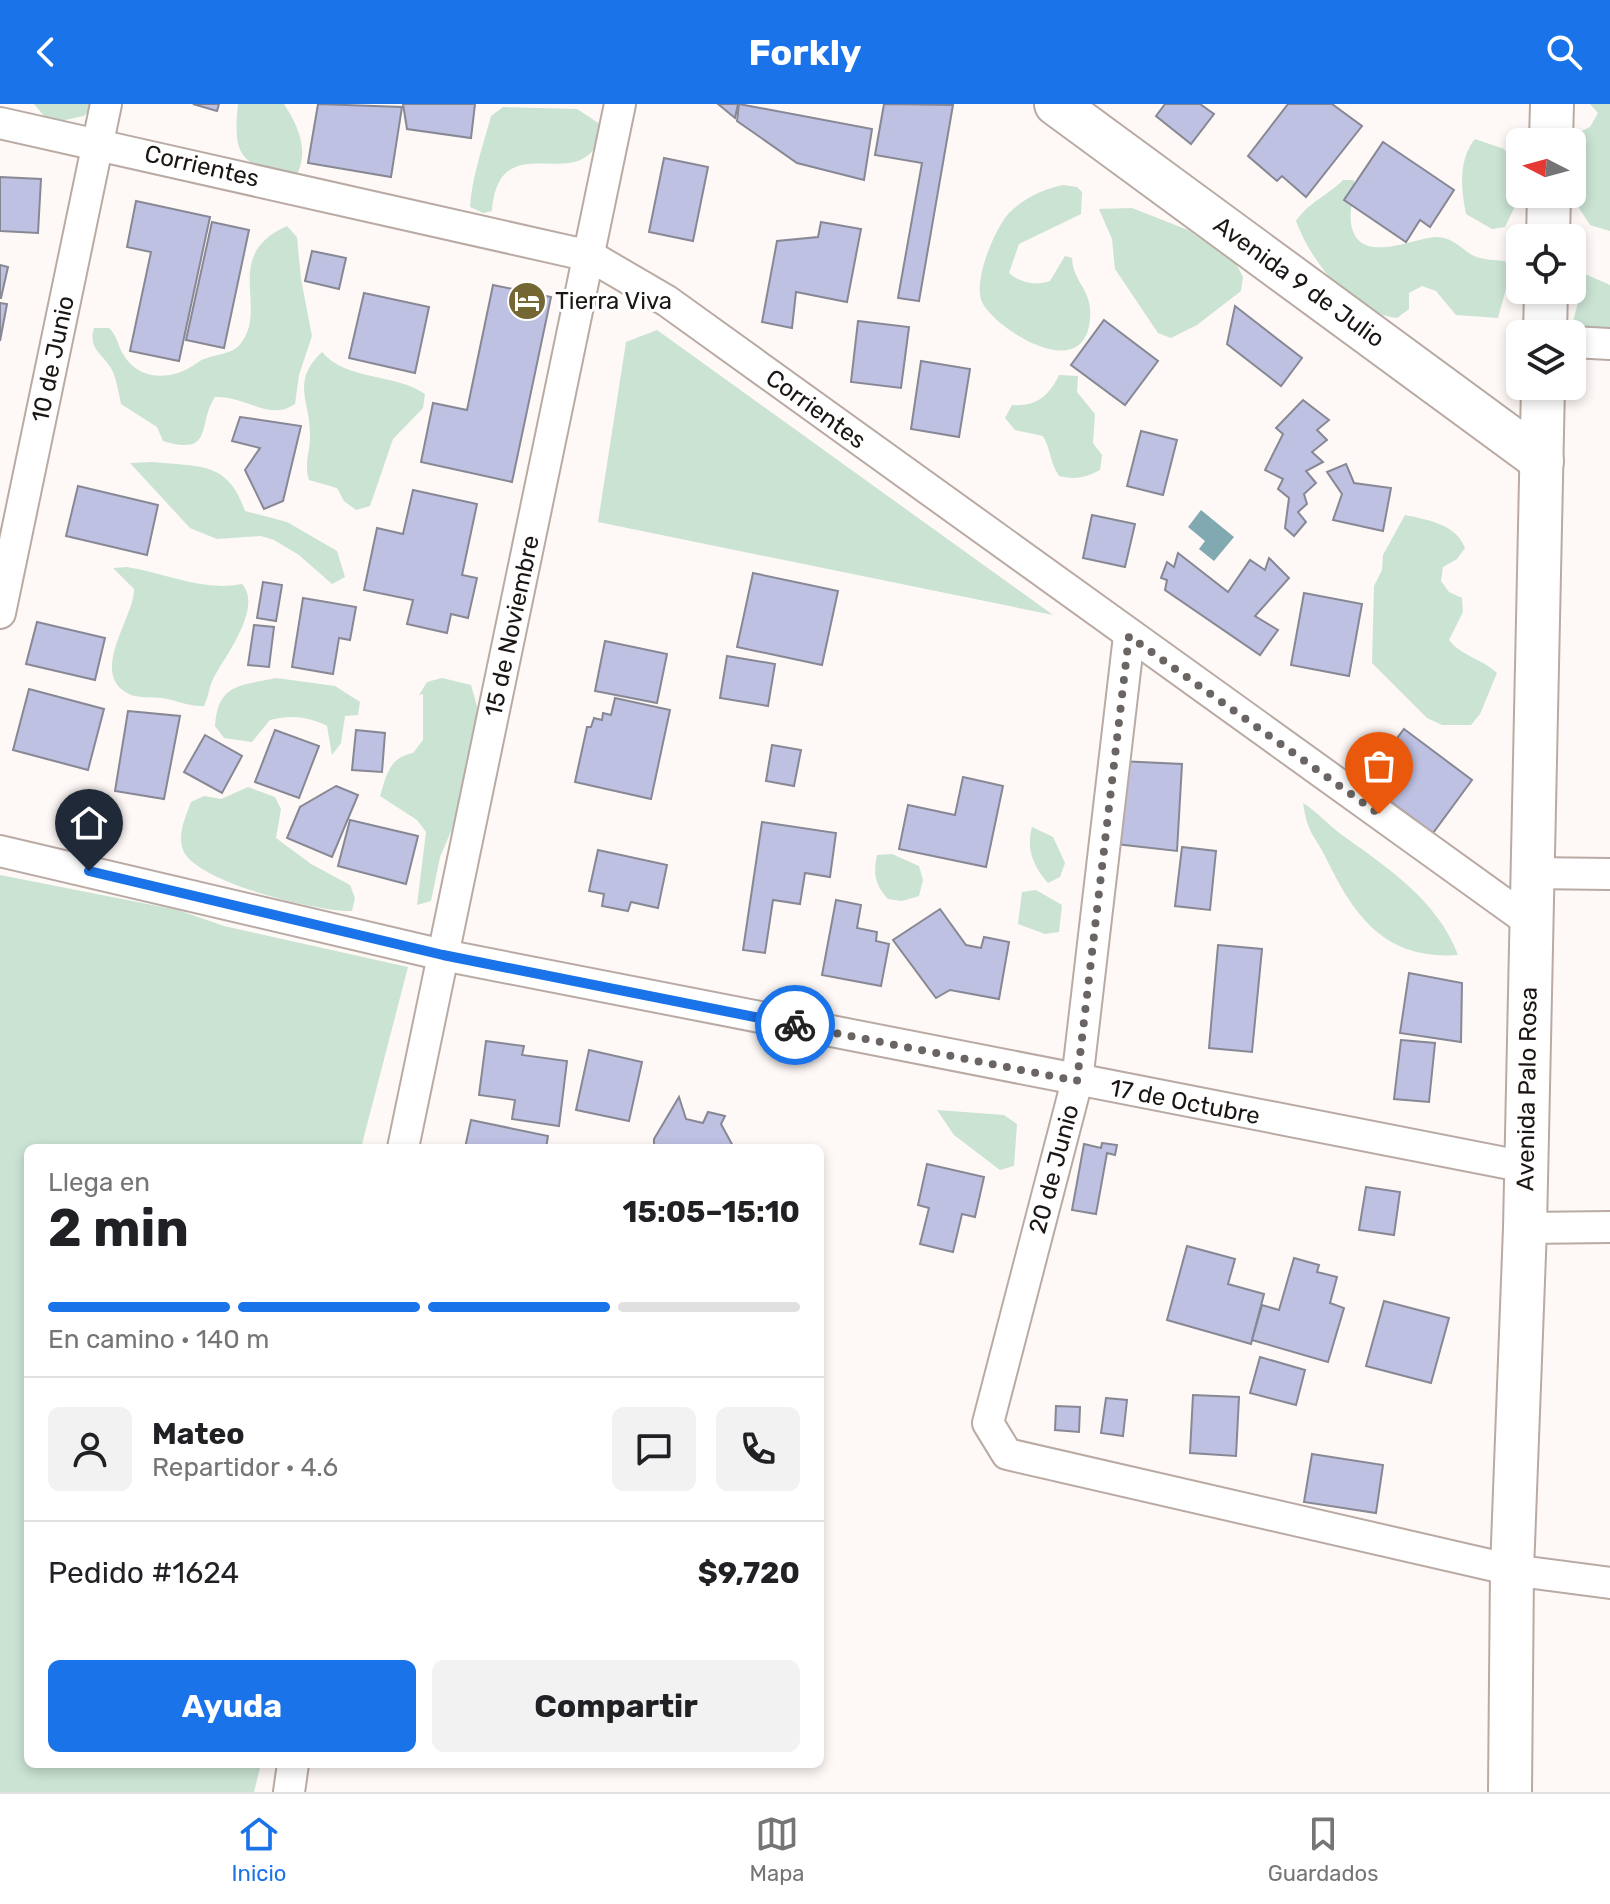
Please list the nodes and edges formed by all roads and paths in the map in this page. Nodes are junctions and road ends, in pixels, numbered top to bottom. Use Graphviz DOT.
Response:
graph roads {
  1 [pos="106,104"];
  2 [pos="620,104"];
  3 [pos="1056,104"];
  4 [pos="1552,104"];
  5 [pos="0,123"];
  6 [pos="1551,128"];
  7 [pos="98,143"];
  8 [pos="590,256"];
  9 [pos="1586,343"];
  10 [pos="1610,344"];
  11 [pos="1543,400"];
  12 [pos="1542,461"];
  13 [pos="0,613"];
  14 [pos="1129,636"];
  15 [pos="0,851"];
  16 [pos="1531,873"];
  17 [pos="1610,874"];
  18 [pos="1530,922"];
  19 [pos="443,955"];
  20 [pos="1077,1081"];
  21 [pos="404,1144"];
  22 [pos="1526,1167"];
  23 [pos="1610,1227"];
  24 [pos="1525,1228"];
  25 [pos="1512,1570"];
  26 [pos="1610,1583"];
  27 [pos="292,1768"];
  28 [pos="289,1792"];
  29 [pos="1510,1792"];
  1 -- 7 [label="street, 10 de Junio"];
  2 -- 8 [label="street, 15 de Noviembre"];
  3 -- 12 [label="main road, Avenida 9 de Julio"];
  4 -- 6 [label="main road"];
  5 -- 7 [label="street, Corrientes"];
  7 -- 8 [label="street, Corrientes"];
  7 -- 13 [label="street, 10 de Junio"];
  8 -- 14 [label="street, Corrientes"];
  8 -- 19 [label="street, 15 de Noviembre"];
  9 -- 10 [label="street"];
  11 -- 12 [label="main road, Avenida Palo Rosa"];
  12 -- 16 [label="main road, Avenida Palo Rosa"];
  14 -- 18 [label="street, Corrientes"];
  14 -- 20 [label="street, 20 de Junio"];
  15 -- 19 [label="street, 17 de Octubre"];
  16 -- 17 [label="street"];
  16 -- 18 [label="main road, Avenida Palo Rosa"];
  18 -- 22 [label="main road, Avenida Palo Rosa"];
  19 -- 20 [label="street, 17 de Octubre"];
  19 -- 21 [label="street, 15 de Noviembre"];
  20 -- 22 [label="street, 17 de Octubre"];
  20 -- 25 [label="street, 20 de Junio"];
  22 -- 24 [label="main road, Avenida Palo Rosa"];
  23 -- 24 [label="street"];
  24 -- 25 [label="main road, Avenida Palo Rosa"];
  25 -- 26 [label="street"];
  25 -- 29 [label="main road, Avenida Palo Rosa"];
  27 -- 28 [label="street"];
}
